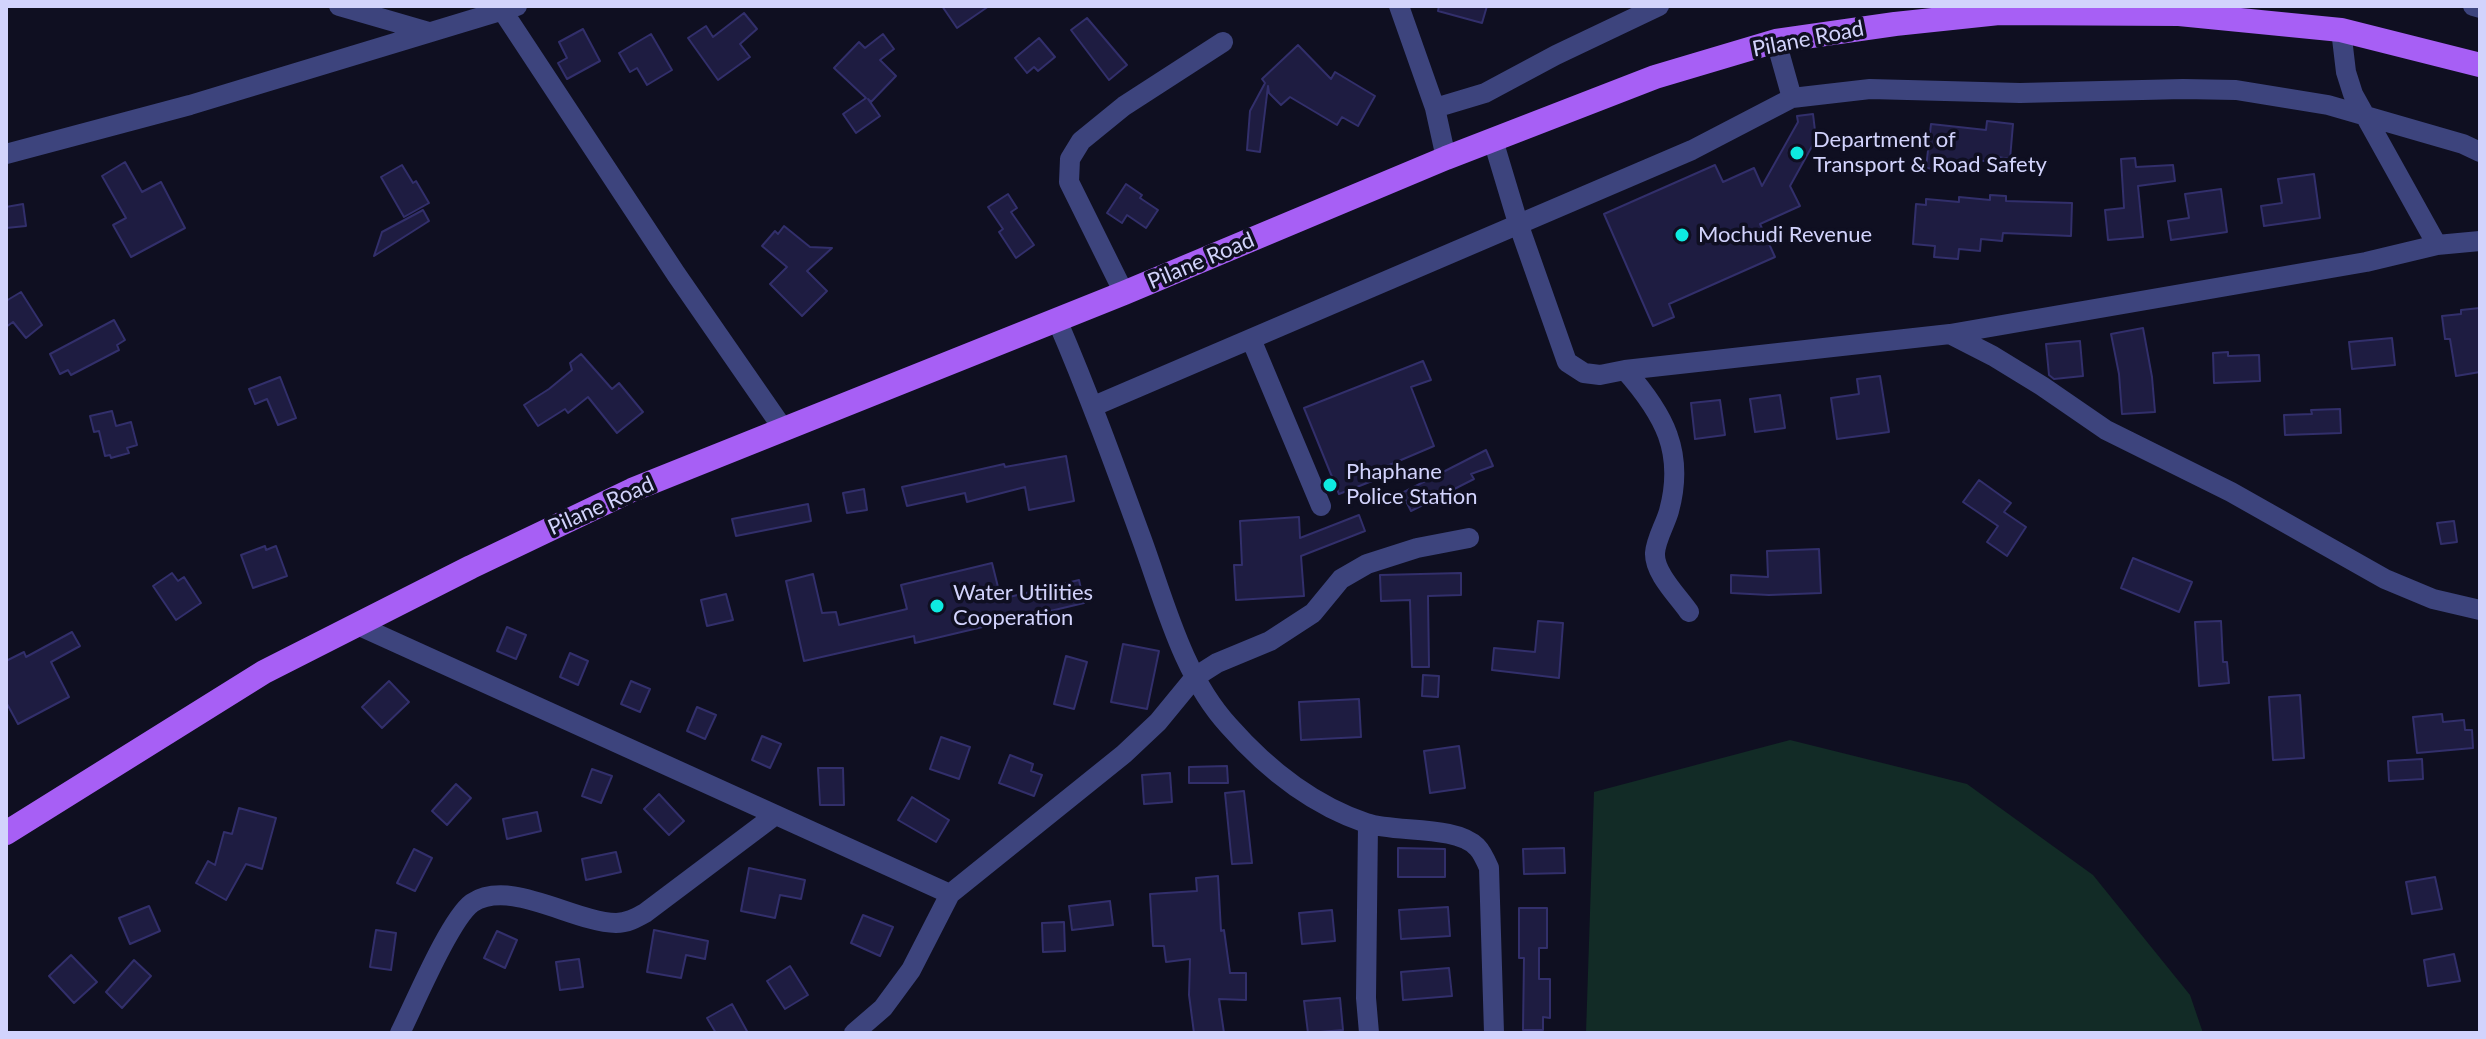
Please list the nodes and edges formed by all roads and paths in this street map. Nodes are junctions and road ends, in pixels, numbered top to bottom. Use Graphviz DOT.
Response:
graph roads {
  1 [pos="339,6"];
  2 [pos="1399,6"];
  3 [pos="1659,6"];
  4 [pos="2473,6"];
  5 [pos="510,8"];
  6 [pos="2480,8"];
  7 [pos="1998,9"];
  8 [pos="2341,30"];
  9 [pos="429,32"];
  10 [pos="1776,41"];
  11 [pos="1223,42"];
  12 [pos="2480,65"];
  13 [pos="1792,98"];
  14 [pos="1435,108"];
  15 [pos="2366,116"];
  16 [pos="1493,140"];
  17 [pos="2480,152"];
  18 [pos="6,154"];
  19 [pos="1446,158"];
  20 [pos="1518,223"];
  21 [pos="2480,241"];
  22 [pos="2437,245"];
  23 [pos="1124,293"];
  24 [pos="1057,320"];
  25 [pos="1950,334"];
  26 [pos="1251,339"];
  27 [pos="1625,370"];
  28 [pos="1094,406"];
  29 [pos="784,430"];
  30 [pos="1321,506"];
  31 [pos="1469,538"];
  32 [pos="2480,610"];
  33 [pos="1689,612"];
  34 [pos="355,624"];
  35 [pos="1195,677"];
  36 [pos="774,816"];
  37 [pos="1368,824"];
  38 [pos="6,833"];
  39 [pos="950,894"];
  40 [pos="400,1033"];
  41 [pos="854,1033"];
  42 [pos="1369,1033"];
  43 [pos="1494,1033"];
  1 -- 9 [label="street"];
  2 -- 14 [label="street"];
  3 -- 14 [label="street"];
  4 -- 6 [label="street"];
  5 -- 9 [label="street"];
  5 -- 29 [label="street"];
  7 -- 8 [label="main road, Pilane Road"];
  7 -- 10 [label="main road, Pilane Road"];
  8 -- 12 [label="main road, Pilane Road"];
  8 -- 15 [label="street"];
  9 -- 18 [label="street"];
  10 -- 13 [label="street"];
  10 -- 16 [label="main road, Pilane Road"];
  11 -- 23 [label="street"];
  13 -- 15 [label="street"];
  13 -- 20 [label="street"];
  14 -- 19 [label="street"];
  15 -- 17 [label="street"];
  15 -- 22 [label="street"];
  16 -- 19 [label="main road, Pilane Road"];
  16 -- 20 [label="street"];
  19 -- 23 [label="main road, Pilane Road"];
  20 -- 26 [label="street"];
  20 -- 27 [label="street"];
  21 -- 22 [label="street"];
  22 -- 25 [label="street"];
  23 -- 24 [label="main road, Pilane Road"];
  24 -- 28 [label="street"];
  24 -- 29 [label="main road, Pilane Road"];
  25 -- 27 [label="street"];
  25 -- 32 [label="street"];
  26 -- 28 [label="street"];
  26 -- 30 [label="street"];
  27 -- 33 [label="street"];
  28 -- 35 [label="street"];
  29 -- 34 [label="main road, Pilane Road"];
  31 -- 35 [label="street"];
  34 -- 36 [label="street"];
  34 -- 38 [label="main road, Pilane Road"];
  35 -- 37 [label="street"];
  35 -- 39 [label="street"];
  36 -- 39 [label="street"];
  36 -- 40 [label="street"];
  37 -- 42 [label="street"];
  37 -- 43 [label="street"];
  39 -- 41 [label="street"];
}
